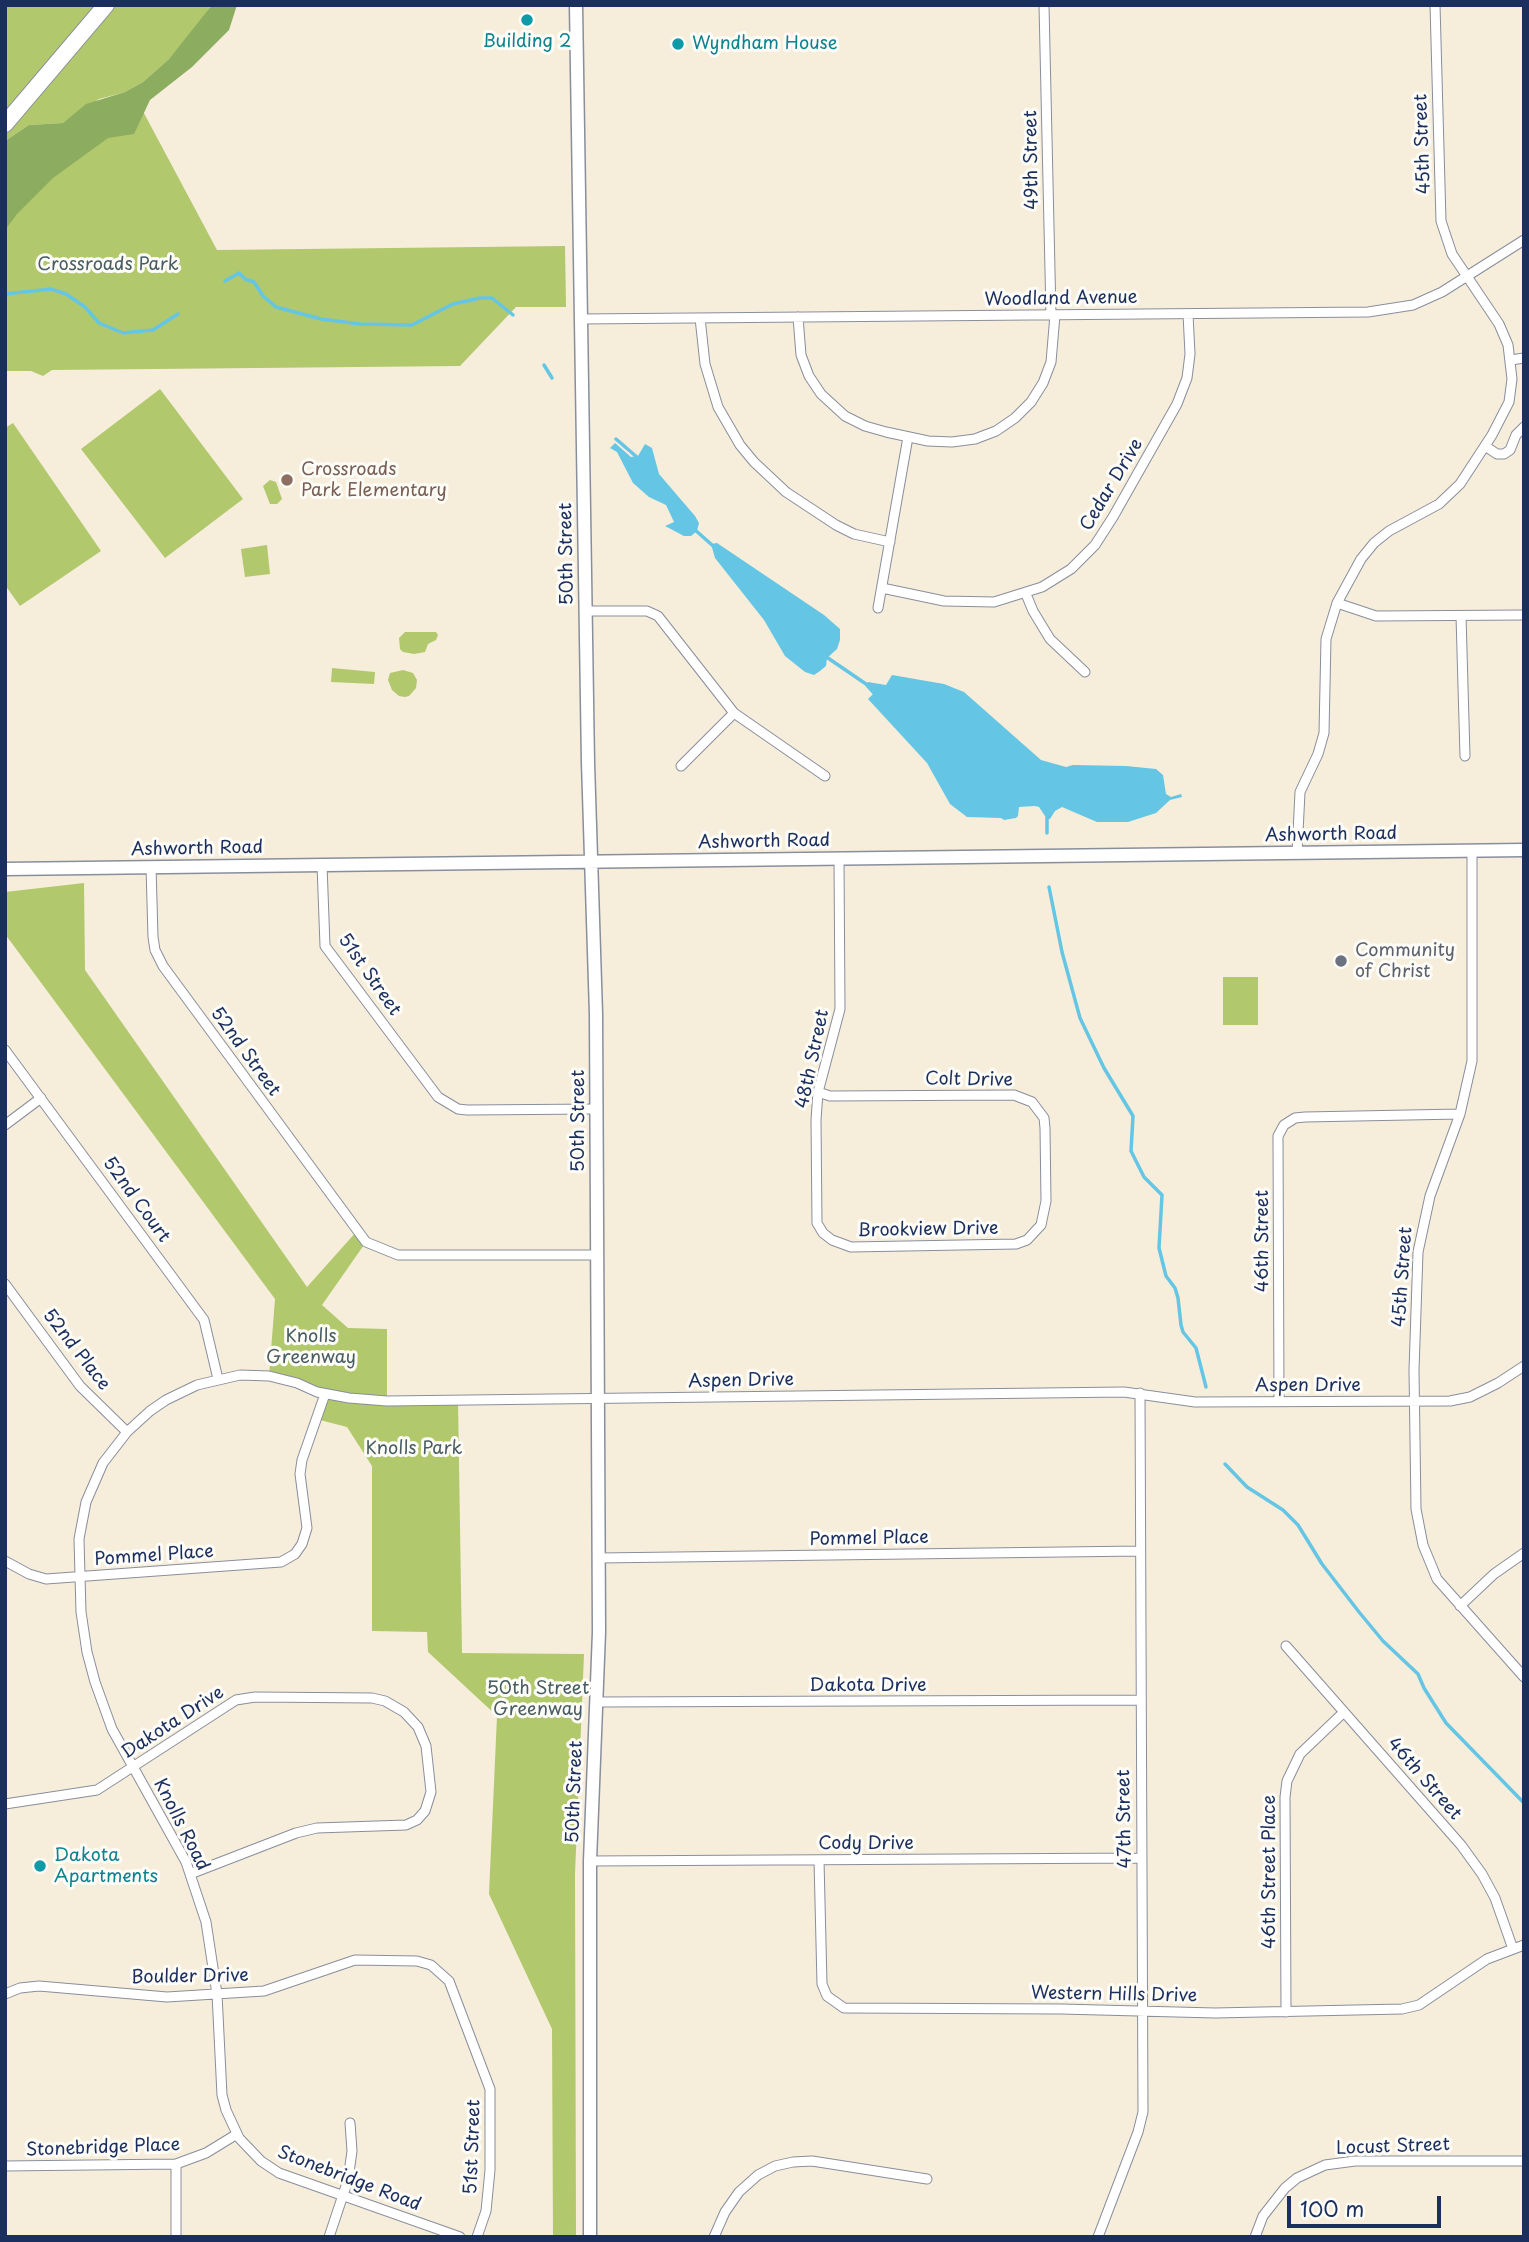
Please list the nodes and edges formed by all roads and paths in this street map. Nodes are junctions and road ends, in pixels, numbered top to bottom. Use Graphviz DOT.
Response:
graph roads {
  1 [pos="106,5"];
  2 [pos="576,5"];
  3 [pos="1044,5"];
  4 [pos="1435,5"];
  5 [pos="5,124"];
  6 [pos="1524,240"];
  7 [pos="1467,276"];
  8 [pos="1188,314"];
  9 [pos="1053,315"];
  10 [pos="798,317"];
  11 [pos="700,318"];
  12 [pos="581,319"];
  13 [pos="1524,358"];
  14 [pos="1511,360"];
  15 [pos="1524,427"];
  16 [pos="908,437"];
  17 [pos="1485,446"];
  18 [pos="890,542"];
  19 [pos="882,588"];
  20 [pos="1026,594"];
  21 [pos="1337,603"];
  22 [pos="878,607"];
  23 [pos="586,611"];
  24 [pos="1524,615"];
  25 [pos="1461,616"];
  26 [pos="1085,672"];
  27 [pos="734,713"];
  28 [pos="1465,756"];
  29 [pos="681,766"];
  30 [pos="825,776"];
  31 [pos="1524,850"];
  32 [pos="1472,851"];
  33 [pos="1297,853"];
  34 [pos="839,859"];
  35 [pos="592,862"];
  36 [pos="322,864"];
  37 [pos="151,867"];
  38 [pos="5,869"];
  39 [pos="5,1050"];
  40 [pos="818,1092"];
  41 [pos="41,1098"];
  42 [pos="597,1109"];
  43 [pos="1460,1114"];
  44 [pos="5,1125"];
  45 [pos="817,1223"];
  46 [pos="1041,1226"];
  47 [pos="597,1255"];
  48 [pos="6,1285"];
  49 [pos="1524,1366"];
  50 [pos="218,1379"];
  51 [pos="1140,1393"];
  52 [pos="325,1394"];
  53 [pos="598,1399"];
  54 [pos="1279,1401"];
  55 [pos="1415,1401"];
  56 [pos="127,1432"];
  57 [pos="1140,1551"];
  58 [pos="1524,1553"];
  59 [pos="598,1558"];
  60 [pos="5,1561"];
  61 [pos="79,1577"];
  62 [pos="1460,1606"];
  63 [pos="1286,1646"];
  64 [pos="1524,1677"];
  65 [pos="1140,1700"];
  66 [pos="597,1702"];
  67 [pos="1344,1712"];
  68 [pos="133,1767"];
  69 [pos="5,1804"];
  70 [pos="1142,1858"];
  71 [pos="820,1860"];
  72 [pos="590,1861"];
  73 [pos="190,1874"];
  74 [pos="1524,1945"];
  75 [pos="1513,1949"];
  76 [pos="449,1981"];
  77 [pos="5,1994"];
  78 [pos="217,1994"];
  79 [pos="1286,2012"];
  80 [pos="1144,2013"];
  81 [pos="350,2123"];
  82 [pos="237,2134"];
  83 [pos="1524,2161"];
  84 [pos="176,2164"];
  85 [pos="5,2166"];
  86 [pos="927,2179"];
  87 [pos="343,2195"];
  88 [pos="176,2237"];
  89 [pos="329,2237"];
  90 [pos="460,2237"];
  91 [pos="477,2237"];
  92 [pos="590,2237"];
  93 [pos="714,2237"];
  94 [pos="1098,2237"];
  95 [pos="1255,2237"];
  1 -- 5 [label="highway"];
  2 -- 12 [label="main road, 50th Street"];
  3 -- 9 [label="street, 49th Street"];
  4 -- 7 [label="street, 45th Street"];
  6 -- 7 [label="street, Woodland Avenue"];
  7 -- 8 [label="street, Woodland Avenue"];
  7 -- 14 [label="street, 45th Street"];
  8 -- 9 [label="street, Woodland Avenue"];
  8 -- 20 [label="street, Cedar Drive"];
  9 -- 10 [label="street, Woodland Avenue"];
  9 -- 16 [label="street, 49th Street"];
  10 -- 11 [label="street, Woodland Avenue"];
  10 -- 16 [label="street, 49th Street"];
  11 -- 12 [label="street, Woodland Avenue"];
  11 -- 18 [label="street"];
  12 -- 23 [label="main road, 50th Street"];
  13 -- 14 [label="street"];
  14 -- 17 [label="street, 45th Street"];
  15 -- 17 [label="street"];
  16 -- 18 [label="street"];
  17 -- 21 [label="street, 45th Street"];
  18 -- 19 [label="street"];
  19 -- 20 [label="street, Cedar Drive"];
  19 -- 22 [label="street"];
  20 -- 26 [label="street"];
  21 -- 25 [label="street"];
  21 -- 33 [label="street, 45th Street"];
  23 -- 27 [label="street"];
  23 -- 35 [label="main road, 50th Street"];
  24 -- 25 [label="street"];
  25 -- 28 [label="street"];
  27 -- 29 [label="street"];
  27 -- 30 [label="street"];
  31 -- 32 [label="main road, Ashworth Road"];
  32 -- 33 [label="main road, Ashworth Road"];
  32 -- 43 [label="street, 45th Street"];
  33 -- 34 [label="main road, Ashworth Road"];
  34 -- 35 [label="main road, Ashworth Road"];
  34 -- 40 [label="street, 48th Street"];
  35 -- 36 [label="main road, Ashworth Road"];
  35 -- 42 [label="main road, 50th Street"];
  36 -- 37 [label="main road, Ashworth Road"];
  36 -- 42 [label="street, 51st Street"];
  37 -- 38 [label="main road, Ashworth Road"];
  37 -- 47 [label="street, 52nd Street"];
  39 -- 41 [label="street, 52nd Court"];
  40 -- 45 [label="street, 48th Street"];
  40 -- 46 [label="street, Colt Drive"];
  41 -- 44 [label="street"];
  41 -- 50 [label="street, 52nd Court"];
  42 -- 47 [label="main road, 50th Street"];
  43 -- 54 [label="street, 46th Street"];
  43 -- 55 [label="street, 45th Street"];
  45 -- 46 [label="street, Brookview Drive"];
  47 -- 53 [label="main road, 50th Street"];
  48 -- 56 [label="street, 52nd Place"];
  49 -- 55 [label="street, Aspen Drive"];
  50 -- 52 [label="street, Aspen Drive"];
  50 -- 56 [label="street, Aspen Drive"];
  51 -- 53 [label="street, Aspen Drive"];
  51 -- 54 [label="street, Aspen Drive"];
  51 -- 57 [label="street, 47th Street"];
  52 -- 53 [label="street, Aspen Drive"];
  52 -- 61 [label="street, Pommel Place"];
  53 -- 59 [label="main road, 50th Street"];
  54 -- 55 [label="street, Aspen Drive"];
  55 -- 62 [label="street, 45th Street"];
  56 -- 61 [label="street, Aspen Drive"];
  57 -- 59 [label="street, Pommel Place"];
  57 -- 65 [label="street, 47th Street"];
  58 -- 62 [label="street"];
  59 -- 66 [label="main road, 50th Street"];
  60 -- 61 [label="street, Pommel Place"];
  61 -- 68 [label="street, Knolls Road"];
  62 -- 64 [label="street, 45th Street"];
  63 -- 67 [label="street, 46th Street"];
  65 -- 66 [label="street, Dakota Drive"];
  65 -- 70 [label="street, 47th Street"];
  66 -- 72 [label="main road, 50th Street"];
  67 -- 75 [label="street, 46th Street"];
  67 -- 79 [label="street, 46th Street Place"];
  68 -- 69 [label="street, Dakota Drive"];
  68 -- 73 [label="street, Knolls Road"];
  68 -- 73 [label="street, Dakota Drive"];
  70 -- 71 [label="street, Cody Drive"];
  70 -- 80 [label="street, 47th Street"];
  71 -- 72 [label="street, Cody Drive"];
  71 -- 80 [label="street, Western Hills Drive"];
  72 -- 92 [label="main road, 50th Street"];
  73 -- 78 [label="street, Knolls Road"];
  74 -- 75 [label="street, Western Hills Drive"];
  75 -- 79 [label="street, Western Hills Drive"];
  76 -- 78 [label="street, Boulder Drive"];
  76 -- 91 [label="street, 51st Street"];
  77 -- 78 [label="street, Boulder Drive"];
  78 -- 82 [label="street, Knolls Road"];
  79 -- 80 [label="street, Western Hills Drive"];
  80 -- 94 [label="street, 47th Street"];
  81 -- 87 [label="street"];
  82 -- 84 [label="street, Stonebridge Place"];
  82 -- 87 [label="street, Stonebridge Road"];
  83 -- 95 [label="street, Locust Street"];
  84 -- 85 [label="street, Stonebridge Place"];
  84 -- 88 [label="street"];
  86 -- 93 [label="street"];
  87 -- 89 [label="street"];
  87 -- 90 [label="street, Stonebridge Road"];
}
